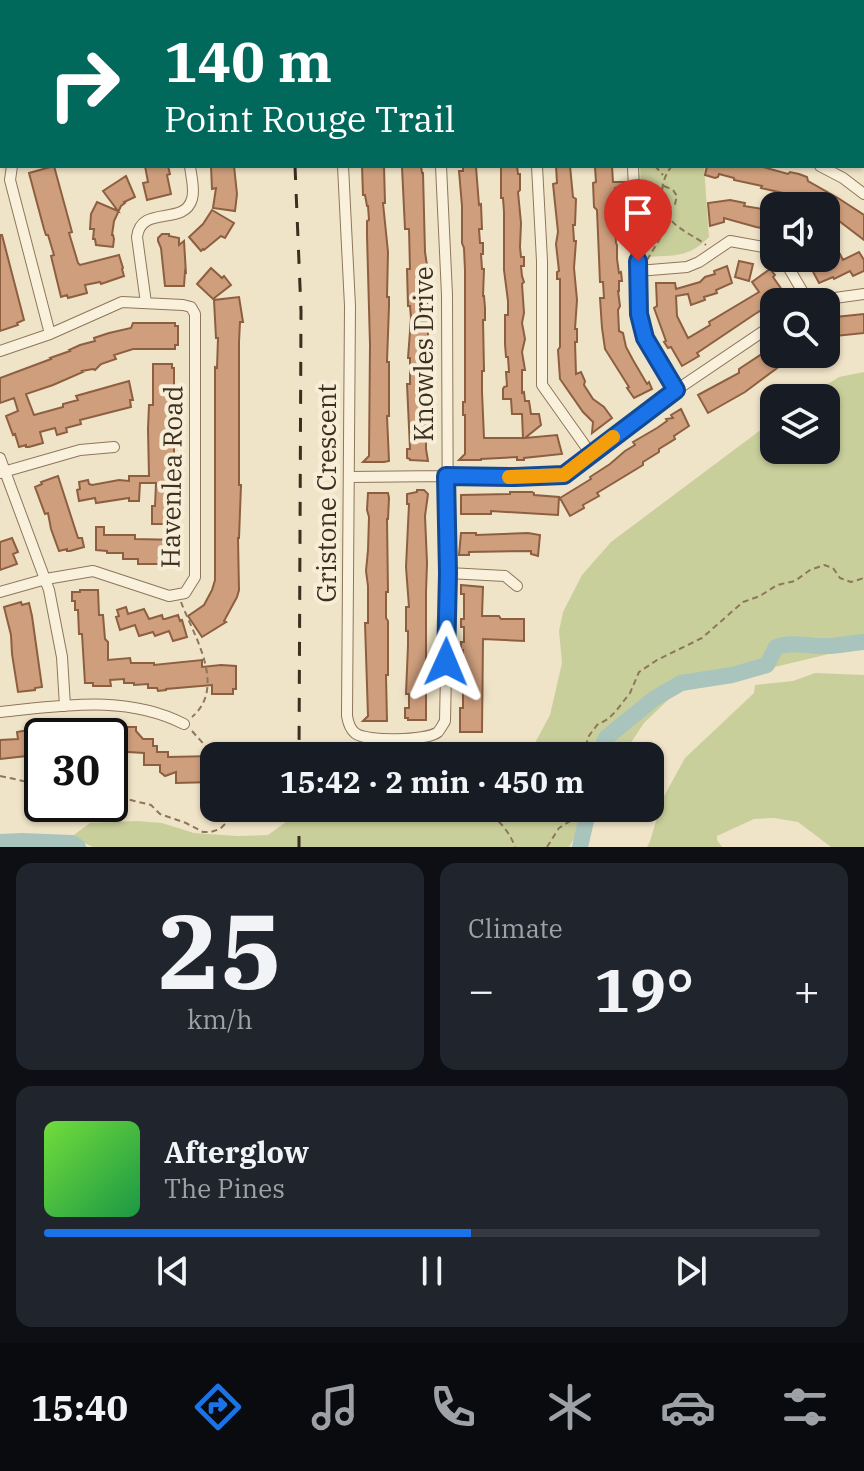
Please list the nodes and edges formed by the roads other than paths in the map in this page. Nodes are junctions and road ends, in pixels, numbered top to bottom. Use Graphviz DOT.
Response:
graph roads {
  1 [pos="12,168"];
  2 [pos="190,168"];
  3 [pos="343,168"];
  4 [pos="441,168"];
  5 [pos="537,168"];
  6 [pos="633,168"];
  7 [pos="824,168"];
  8 [pos="864,194"];
  9 [pos="760,246"];
  10 [pos="638,271"];
  11 [pos="864,294"];
  12 [pos="840,297"];
  13 [pos="146,303"];
  14 [pos="760,333"];
  15 [pos="50,334"];
  16 [pos="0,351"];
  17 [pos="676,390"];
  18 [pos="114,447"];
  19 [pos="591,454"];
  20 [pos="0,458"];
  21 [pos="3,473"];
  22 [pos="446,476"];
  23 [pos="349,477"];
  24 [pos="448,573"];
  25 [pos="46,579"];
  26 [pos="517,586"];
  27 [pos="0,592"];
  28 [pos="65,706"];
  29 [pos="0,712"];
  30 [pos="184,724"];
  31 [pos="438,732"];
  1 -- 15 [label="street"];
  2 -- 13 [label="street"];
  3 -- 23 [label="street, Gristone Crescent"];
  4 -- 22 [label="street, Knowles Drive"];
  5 -- 19 [label="street"];
  6 -- 10 [label="street"];
  7 -- 8 [label="street"];
  9 -- 10 [label="street"];
  10 -- 17 [label="street"];
  11 -- 12 [label="street"];
  13 -- 15 [label="street, Havenlea Road"];
  13 -- 25 [label="street, Havenlea Road"];
  14 -- 17 [label="street"];
  15 -- 16 [label="street, Havenlea Road"];
  17 -- 19 [label="street"];
  18 -- 21 [label="street"];
  19 -- 22 [label="street"];
  20 -- 21 [label="street"];
  21 -- 25 [label="street"];
  22 -- 23 [label="street"];
  22 -- 24 [label="street, Knowles Drive"];
  23 -- 31 [label="street, Gristone Crescent"];
  24 -- 26 [label="street"];
  24 -- 31 [label="street, Knowles Drive"];
  25 -- 27 [label="street, Havenlea Road"];
  25 -- 28 [label="street"];
  28 -- 29 [label="street"];
  28 -- 30 [label="street"];
}
